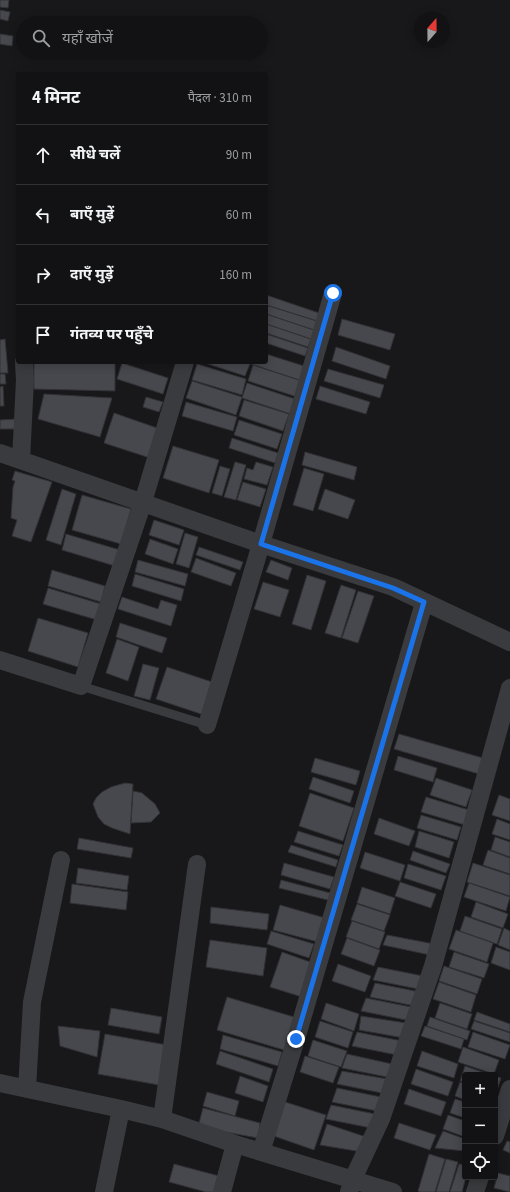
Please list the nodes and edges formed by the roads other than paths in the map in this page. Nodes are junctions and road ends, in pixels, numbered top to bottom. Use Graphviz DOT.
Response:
graph roads {
  1 [pos="333,293"];
  2 [pos="24,364"];
  3 [pos="184,364"];
  4 [pos="0,453"];
  5 [pos="22,460"];
  6 [pos="143,502"];
  7 [pos="261,544"];
  8 [pos="424,602"];
  9 [pos="510,642"];
  10 [pos="0,660"];
  11 [pos="81,686"];
  12 [pos="510,688"];
  13 [pos="207,725"];
  14 [pos="61,860"];
  15 [pos="197,864"];
  16 [pos="0,1084"];
  17 [pos="27,1088"];
  18 [pos="510,1089"];
  19 [pos="121,1108"];
  20 [pos="162,1119"];
  21 [pos="498,1127"];
  22 [pos="235,1144"];
  23 [pos="261,1152"];
  24 [pos="479,1180"];
  25 [pos="351,1185"];
  26 [pos="104,1192"];
  27 [pos="222,1192"];
  28 [pos="393,1192"];
  29 [pos="475,1192"];
  1 -- 7 [label="street"];
  2 -- 5 [label="street"];
  3 -- 6 [label="street"];
  4 -- 5 [label="street"];
  5 -- 6 [label="street"];
  6 -- 7 [label="street"];
  6 -- 11 [label="street"];
  7 -- 8 [label="street"];
  7 -- 13 [label="street"];
  8 -- 9 [label="street"];
  8 -- 23 [label="street"];
  10 -- 11 [label="street"];
  11 -- 13 [label="lane"];
  12 -- 25 [label="street"];
  14 -- 17 [label="street"];
  15 -- 20 [label="street"];
  16 -- 17 [label="street"];
  17 -- 19 [label="street"];
  18 -- 21 [label="street"];
  19 -- 20 [label="street"];
  19 -- 26 [label="street"];
  20 -- 22 [label="street"];
  22 -- 23 [label="street"];
  22 -- 27 [label="street"];
  23 -- 25 [label="street"];
  24 -- 29 [label="street"];
  25 -- 28 [label="street"];
}
